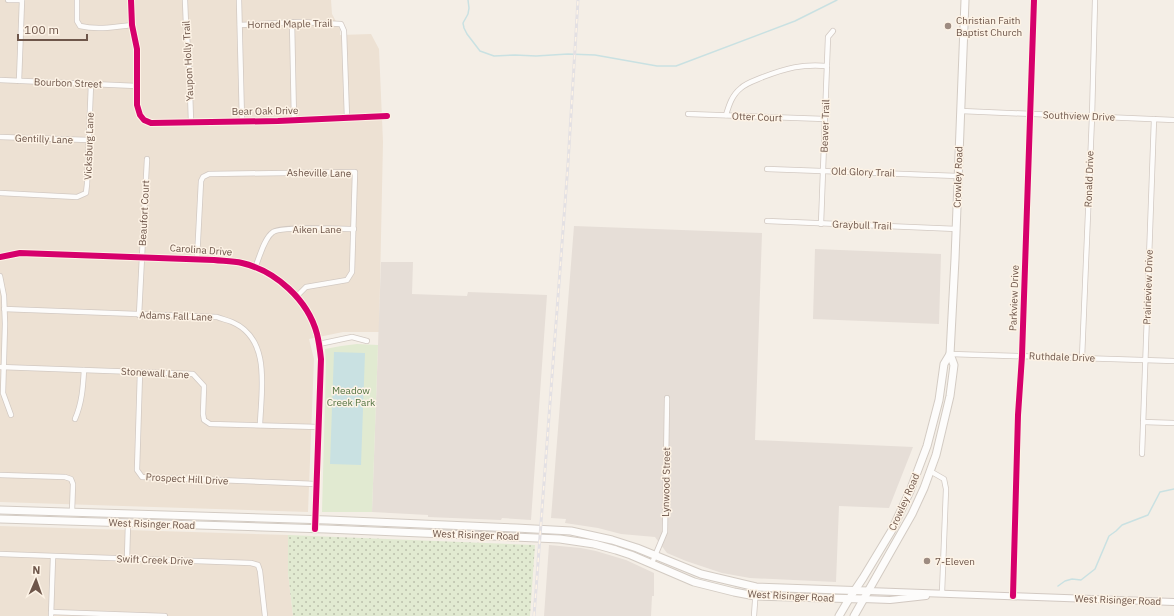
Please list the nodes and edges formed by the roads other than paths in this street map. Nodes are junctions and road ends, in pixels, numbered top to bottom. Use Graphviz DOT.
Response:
graph roads {
  1 [pos="8,0"];
  2 [pos="22,0"];
  3 [pos="77,0"];
  4 [pos="131,0"];
  5 [pos="185,0"];
  6 [pos="239,0"];
  7 [pos="965,0"];
  8 [pos="1034,0"];
  9 [pos="1095,0"];
  10 [pos="292,22"];
  11 [pos="132,25"];
  12 [pos="240,25"];
  13 [pos="833,31"];
  14 [pos="827,66"];
  15 [pos="0,80"];
  16 [pos="19,81"];
  17 [pos="91,84"];
  18 [pos="137,86"];
  19 [pos="961,111"];
  20 [pos="688,114"];
  21 [pos="1030,114"];
  22 [pos="726,115"];
  23 [pos="387,116"];
  24 [pos="1092,117"];
  25 [pos="347,118"];
  26 [pos="825,119"];
  27 [pos="1154,119"];
  28 [pos="294,120"];
  29 [pos="1174,120"];
  30 [pos="242,121"];
  31 [pos="191,122"];
  32 [pos="0,137"];
  33 [pos="89,140"];
  34 [pos="147,159"];
  35 [pos="767,169"];
  36 [pos="823,171"];
  37 [pos="958,176"];
  38 [pos="0,193"];
  39 [pos="767,221"];
  40 [pos="821,224"];
  41 [pos="354,229"];
  42 [pos="956,229"];
  43 [pos="0,257"];
  44 [pos="142,257"];
  45 [pos="197,259"];
  46 [pos="255,268"];
  47 [pos="0,276"];
  48 [pos="296,297"];
  49 [pos="4,309"];
  50 [pos="139,315"];
  51 [pos="367,341"];
  52 [pos="319,344"];
  53 [pos="950,354"];
  54 [pos="1022,356"];
  55 [pos="1082,358"];
  56 [pos="1145,360"];
  57 [pos="1174,361"];
  58 [pos="2,367"];
  59 [pos="84,370"];
  60 [pos="140,372"];
  61 [pos="667,398"];
  62 [pos="11,415"];
  63 [pos="75,419"];
  64 [pos="1143,422"];
  65 [pos="1174,423"];
  66 [pos="260,425"];
  67 [pos="319,427"];
  68 [pos="1142,454"];
  69 [pos="930,471"];
  70 [pos="0,475"];
  71 [pos="316,484"];
  72 [pos="0,510"];
  73 [pos="72,512"];
  74 [pos="0,519"];
  75 [pos="315,520"];
  76 [pos="128,523"];
  77 [pos="414,523"];
  78 [pos="315,529"];
  79 [pos="369,531"];
  80 [pos="0,554"];
  81 [pos="655,555"];
  82 [pos="53,557"];
  83 [pos="127,559"];
  84 [pos="652,563"];
  85 [pos="756,587"];
  86 [pos="854,590"];
  87 [pos="868,591"];
  88 [pos="942,593"];
  89 [pos="755,596"];
  90 [pos="1013,596"];
  91 [pos="848,599"];
  92 [pos="863,599"];
  93 [pos="1174,602"];
  94 [pos="51,614"];
  95 [pos="165,616"];
  96 [pos="265,616"];
  97 [pos="754,616"];
  98 [pos="839,616"];
  99 [pos="854,616"];
  1 -- 2 [label="street"];
  2 -- 16 [label="street"];
  3 -- 11 [label="street"];
  4 -- 11 [label="street"];
  5 -- 31 [label="street, Yaupon Holly Trail"];
  6 -- 12 [label="street"];
  7 -- 19 [label="main road, Crowley Road"];
  8 -- 21 [label="street, Parkview Drive"];
  9 -- 24 [label="street, Ronald Drive"];
  10 -- 12 [label="street, Horned Maple Trail"];
  10 -- 25 [label="street, Horned Maple Trail"];
  10 -- 28 [label="street"];
  11 -- 18 [label="street"];
  12 -- 30 [label="street"];
  13 -- 14 [label="street, Beaver Trail"];
  14 -- 22 [label="street"];
  14 -- 26 [label="street, Beaver Trail"];
  15 -- 16 [label="street, Bourbon Street"];
  16 -- 17 [label="street, Bourbon Street"];
  17 -- 18 [label="street, Bourbon Street"];
  17 -- 33 [label="street, Vicksburg Lane"];
  18 -- 31 [label="street, Bear Oak Drive"];
  19 -- 21 [label="street, Southview Drive"];
  19 -- 37 [label="main road, Crowley Road"];
  20 -- 22 [label="street, Otter Court"];
  21 -- 24 [label="street, Southview Drive"];
  21 -- 54 [label="street, Parkview Drive"];
  22 -- 26 [label="street, Otter Court"];
  23 -- 25 [label="street, Bear Oak Drive"];
  24 -- 27 [label="street, Southview Drive"];
  24 -- 55 [label="street, Ronald Drive"];
  25 -- 28 [label="street, Bear Oak Drive"];
  26 -- 36 [label="street, Beaver Trail"];
  27 -- 29 [label="street, Southview Drive"];
  27 -- 56 [label="street, Prairieview Drive"];
  28 -- 30 [label="street, Bear Oak Drive"];
  30 -- 31 [label="street, Bear Oak Drive"];
  32 -- 33 [label="street, Gentilly Lane"];
  33 -- 38 [label="street, Vicksburg Lane"];
  34 -- 44 [label="street, Beaufort Court"];
  35 -- 36 [label="street, Old Glory Trail"];
  36 -- 37 [label="street, Old Glory Trail"];
  36 -- 40 [label="street, Beaver Trail"];
  37 -- 42 [label="main road, Crowley Road"];
  39 -- 40 [label="street, Graybull Trail"];
  40 -- 42 [label="street, Graybull Trail"];
  41 -- 45 [label="street, Asheville Lane"];
  41 -- 46 [label="street, Aiken Lane"];
  41 -- 48 [label="street, Asheville Lane"];
  42 -- 53 [label="main road, Crowley Road"];
  43 -- 44 [label="street, Carolina Drive"];
  44 -- 45 [label="street, Carolina Drive"];
  44 -- 50 [label="street, Beaufort Court"];
  45 -- 46 [label="street, Carolina Drive"];
  46 -- 48 [label="street, Carolina Drive"];
  47 -- 49 [label="street"];
  48 -- 52 [label="street, Carolina Drive"];
  49 -- 50 [label="street, Adams Fall Lane"];
  49 -- 58 [label="street"];
  50 -- 66 [label="street, Adams Fall Lane"];
  51 -- 52 [label="street"];
  52 -- 67 [label="street, Carolina Drive"];
  53 -- 54 [label="street, Ruthdale Drive"];
  53 -- 69 [label="main road, Crowley Road"];
  53 -- 86 [label="main road, Crowley Road"];
  54 -- 55 [label="street, Ruthdale Drive"];
  54 -- 90 [label="street, Parkview Drive"];
  55 -- 56 [label="street, Ruthdale Drive"];
  56 -- 57 [label="street, Ruthdale Drive"];
  56 -- 64 [label="street, Prairieview Drive"];
  58 -- 59 [label="street, Stonewall Lane"];
  58 -- 62 [label="street"];
  59 -- 60 [label="street, Stonewall Lane"];
  59 -- 63 [label="street"];
  60 -- 66 [label="street, Stonewall Lane"];
  60 -- 71 [label="street, Prospect Hill Drive"];
  61 -- 81 [label="street, Lynwood Street"];
  64 -- 65 [label="street"];
  64 -- 68 [label="street, Prairieview Drive"];
  66 -- 67 [label="street, Stonewall Lane"];
  67 -- 71 [label="street, Carolina Drive"];
  69 -- 87 [label="main road, Crowley Road"];
  69 -- 88 [label="street, Crowley Road"];
  70 -- 73 [label="street"];
  71 -- 75 [label="street, Carolina Drive"];
  72 -- 73 [label="main road, West Risinger Road"];
  73 -- 75 [label="main road, West Risinger Road"];
  74 -- 76 [label="main road, West Risinger Road"];
  75 -- 77 [label="main road, West Risinger Road"];
  75 -- 78 [label="street, Carolina Drive"];
  76 -- 78 [label="main road, West Risinger Road"];
  76 -- 83 [label="street"];
  77 -- 79 [label="main road"];
  77 -- 81 [label="main road, West Risinger Road"];
  78 -- 79 [label="main road, West Risinger Road"];
  79 -- 84 [label="main road, West Risinger Road"];
  80 -- 82 [label="street, Swift Creek Drive"];
  81 -- 84 [label="street, Lynwood Street"];
  81 -- 85 [label="main road, West Risinger Road"];
  82 -- 83 [label="street, Swift Creek Drive"];
  82 -- 94 [label="street"];
  83 -- 96 [label="street, Swift Creek Drive"];
  84 -- 89 [label="main road, West Risinger Road"];
  85 -- 86 [label="main road, West Risinger Road"];
  85 -- 89 [label="street"];
  86 -- 87 [label="main road, West Risinger Road"];
  86 -- 91 [label="main road, Crowley Road"];
  87 -- 88 [label="street, West Risinger Road"];
  87 -- 92 [label="main road, Crowley Road"];
  88 -- 90 [label="street, West Risinger Road"];
  88 -- 92 [label="street, West Risinger Road"];
  89 -- 91 [label="main road, West Risinger Road"];
  89 -- 97 [label="street"];
  90 -- 93 [label="street, West Risinger Road"];
  91 -- 92 [label="main road, West Risinger Road"];
  91 -- 98 [label="main road, Crowley Road"];
  92 -- 99 [label="main road, Crowley Road"];
  94 -- 95 [label="street"];
}
